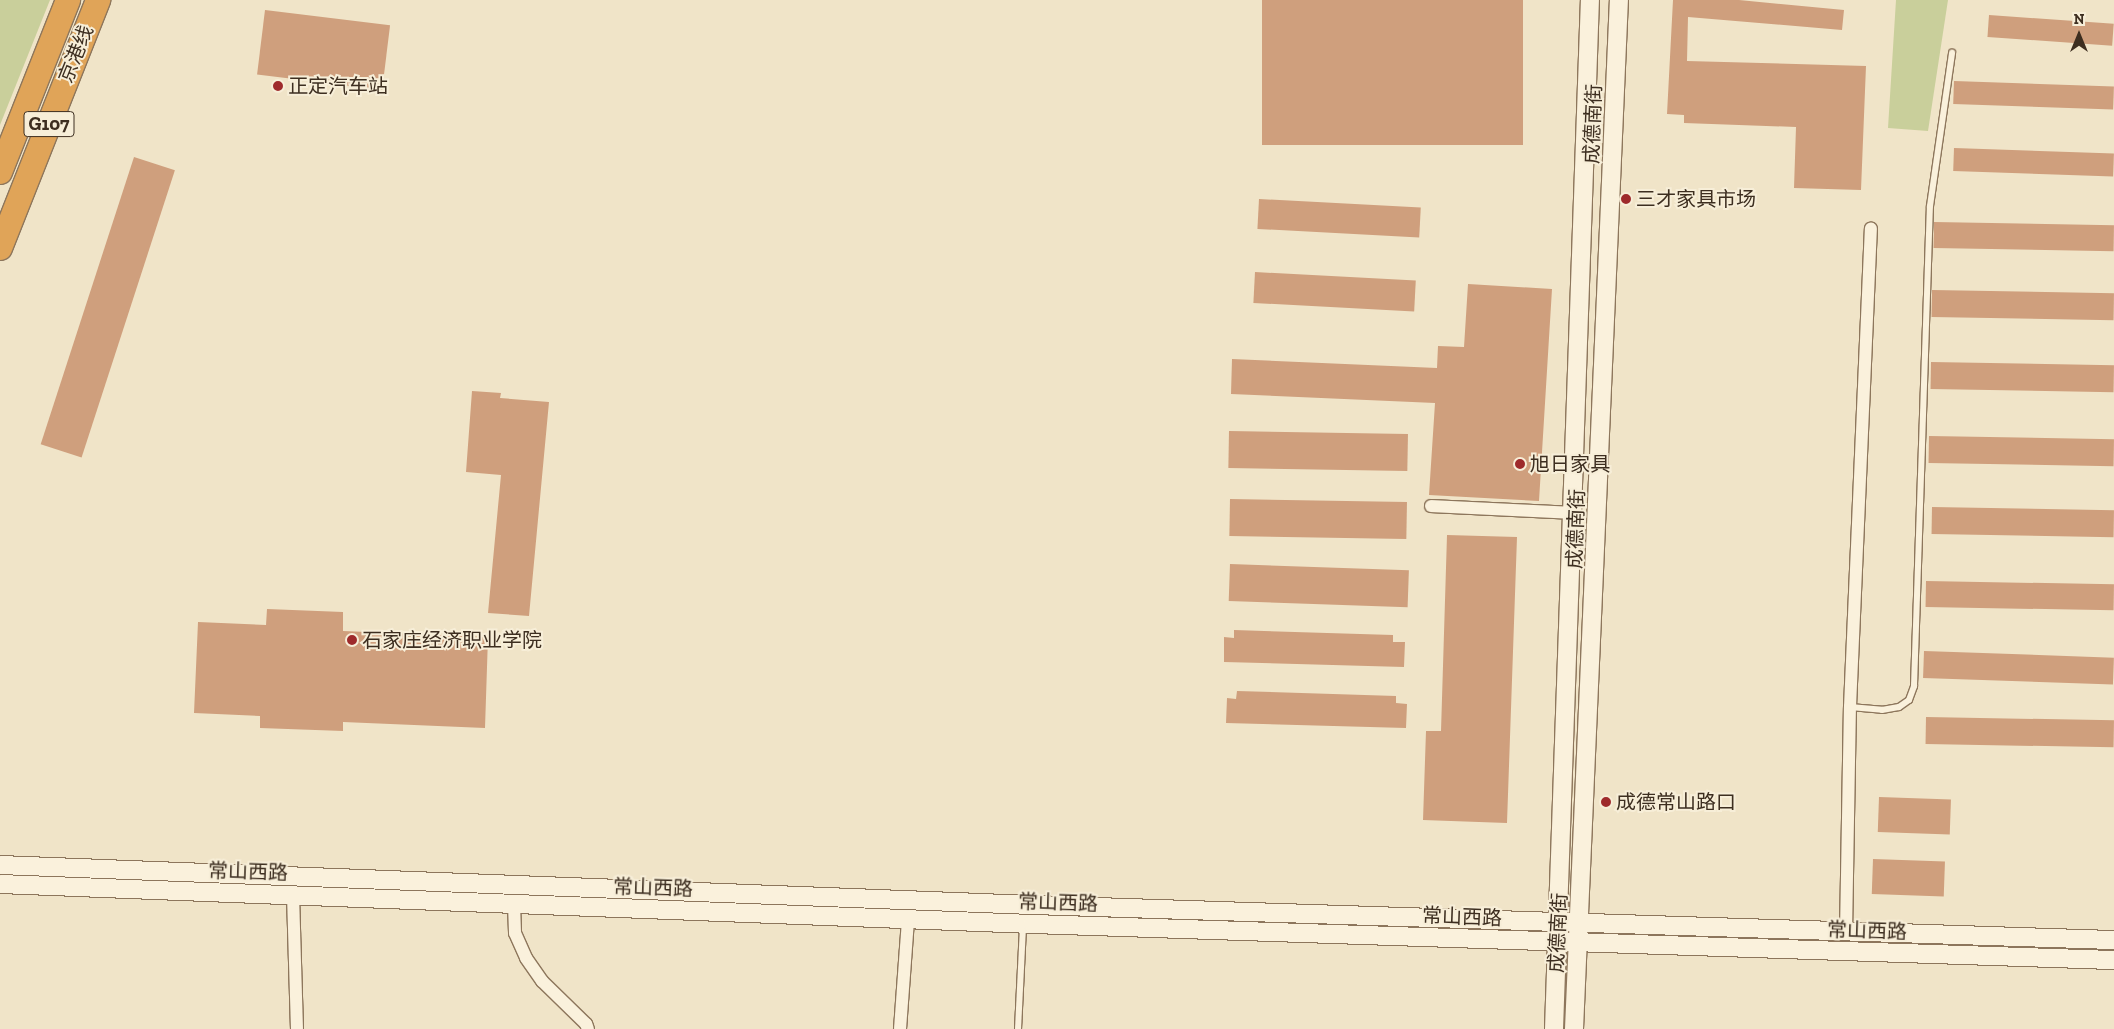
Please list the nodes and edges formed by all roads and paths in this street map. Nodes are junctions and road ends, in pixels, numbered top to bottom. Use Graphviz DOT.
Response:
graph roads {
  1 [pos="68,0"];
  2 [pos="98,0"];
  3 [pos="1590,0"];
  4 [pos="1619,0"];
  5 [pos="1952,53"];
  6 [pos="0,172"];
  7 [pos="1871,228"];
  8 [pos="0,248"];
  9 [pos="1431,506"];
  10 [pos="1574,514"];
  11 [pos="1850,707"];
  12 [pos="0,865"];
  13 [pos="0,884"];
  14 [pos="293,895"];
  15 [pos="514,904"];
  16 [pos="908,919"];
  17 [pos="1023,923"];
  18 [pos="1559,923"];
  19 [pos="1579,924"];
  20 [pos="1846,933"];
  21 [pos="2114,940"];
  22 [pos="1558,942"];
  23 [pos="1578,942"];
  24 [pos="2114,960"];
  25 [pos="297,1029"];
  26 [pos="588,1029"];
  27 [pos="900,1029"];
  28 [pos="1018,1029"];
  29 [pos="1554,1029"];
  30 [pos="1574,1029"];
  1 -- 6 [label="highway, 京港线 / G107"];
  2 -- 8 [label="highway, 京港线 / G107"];
  3 -- 10 [label="main road, 成德南街"];
  4 -- 19 [label="main road, 成德南街"];
  5 -- 11 [label="lane"];
  7 -- 11 [label="street"];
  9 -- 10 [label="street"];
  10 -- 18 [label="main road, 成德南街"];
  11 -- 20 [label="street"];
  12 -- 18 [label="main road, 常山西路"];
  13 -- 14 [label="main road, 常山西路"];
  14 -- 15 [label="main road, 常山西路"];
  14 -- 25 [label="street"];
  15 -- 16 [label="main road, 常山西路"];
  15 -- 26 [label="street"];
  16 -- 17 [label="main road, 常山西路"];
  16 -- 27 [label="street"];
  17 -- 22 [label="main road, 常山西路"];
  17 -- 28 [label="lane"];
  18 -- 19 [label="main road, 常山西路"];
  18 -- 22 [label="main road, 成德南街"];
  19 -- 20 [label="main road, 常山西路"];
  19 -- 23 [label="main road, 成德南街"];
  20 -- 21 [label="main road, 常山西路"];
  22 -- 23 [label="main road, 常山西路"];
  22 -- 29 [label="main road, 成德南街"];
  23 -- 24 [label="main road, 常山西路"];
  23 -- 30 [label="main road, 成德南街"];
}
